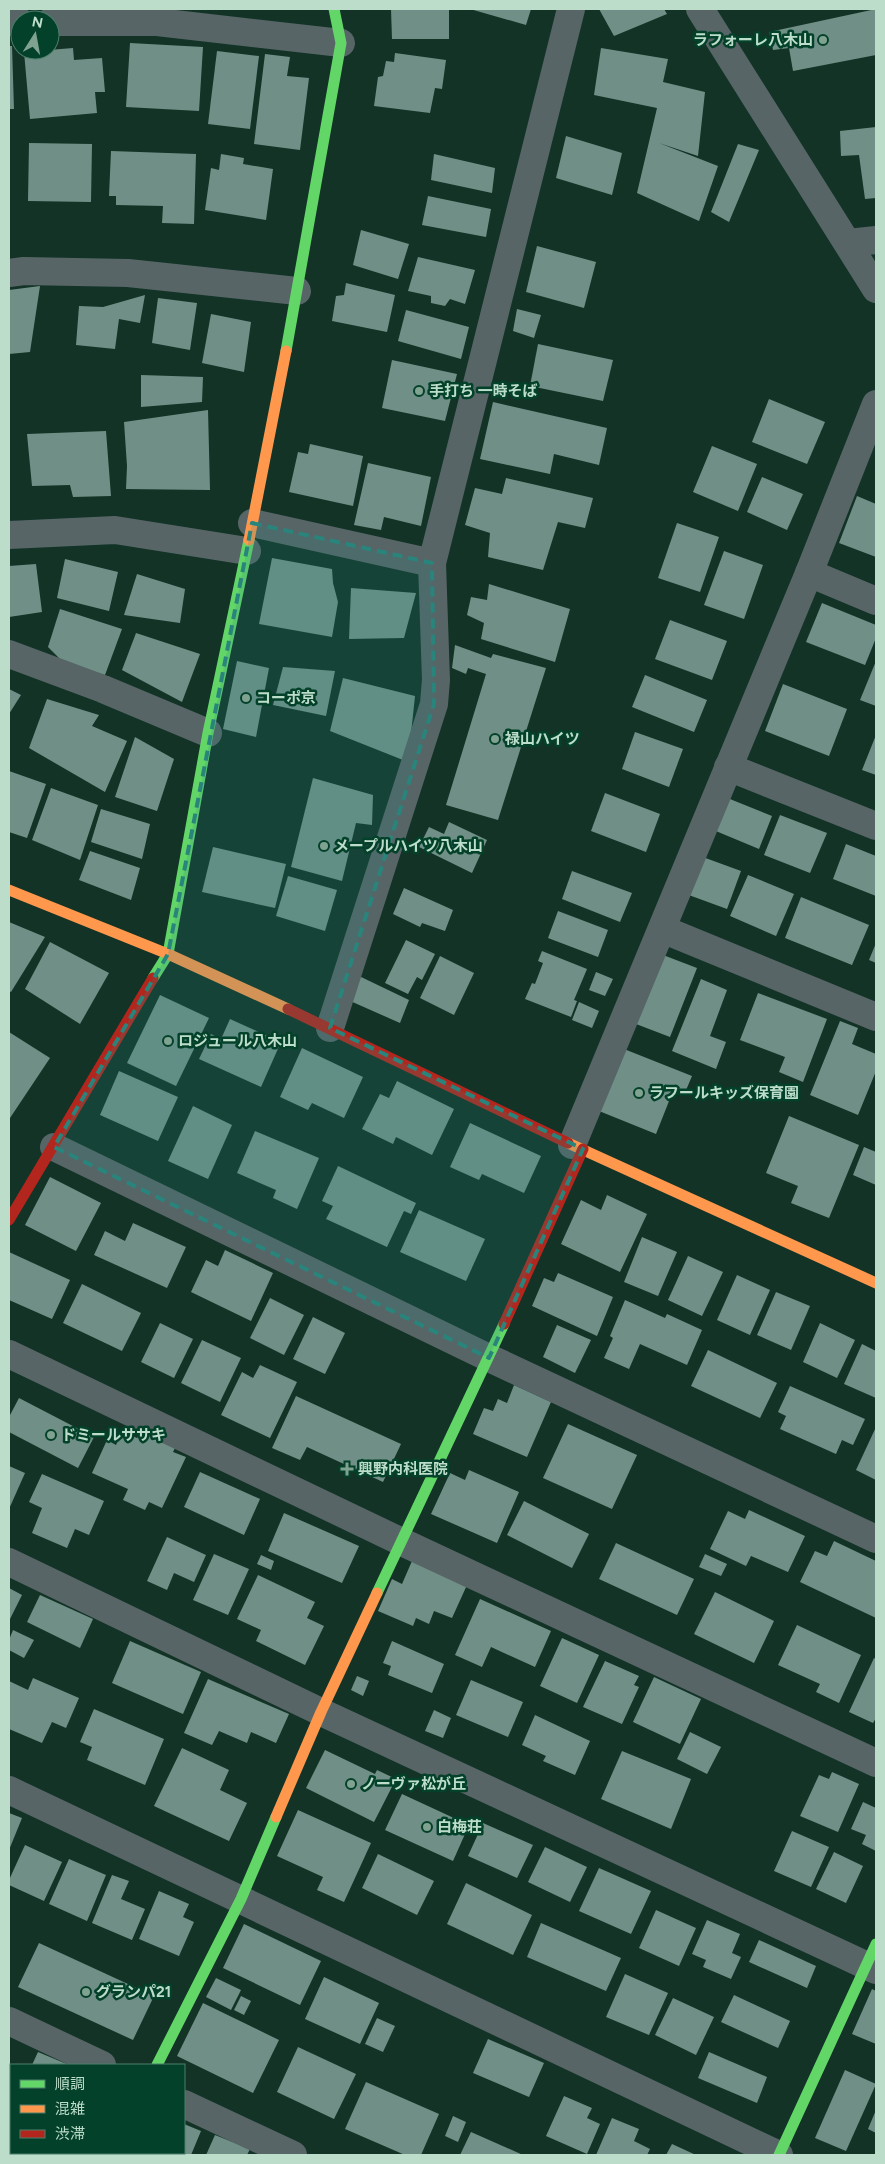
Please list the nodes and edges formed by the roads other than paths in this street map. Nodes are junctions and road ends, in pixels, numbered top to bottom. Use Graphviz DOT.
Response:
graph roads {
  1 [pos="334,9"];
  2 [pos="571,9"];
  3 [pos="700,9"];
  4 [pos="60,22"];
  5 [pos="341,43"];
  6 [pos="876,240"];
  7 [pos="848,243"];
  8 [pos="9,273"];
  9 [pos="876,289"];
  10 [pos="297,291"];
  11 [pos="876,404"];
  12 [pos="252,523"];
  13 [pos="9,535"];
  14 [pos="247,551"];
  15 [pos="432,563"];
  16 [pos="810,573"];
  17 [pos="876,601"];
  18 [pos="9,654"];
  19 [pos="208,733"];
  20 [pos="728,767"];
  21 [pos="876,826"];
  22 [pos="9,890"];
  23 [pos="662,929"];
  24 [pos="168,954"];
  25 [pos="876,1017"];
  26 [pos="330,1028"];
  27 [pos="54,1147"];
  28 [pos="577,1147"];
  29 [pos="9,1220"];
  30 [pos="876,1283"];
  31 [pos="9,1354"];
  32 [pos="489,1358"];
  33 [pos="876,1539"];
  34 [pos="402,1542"];
  35 [pos="9,1562"];
  36 [pos="321,1712"];
  37 [pos="876,1763"];
  38 [pos="9,1790"];
  39 [pos="241,1899"];
  40 [pos="873,1960"];
  41 [pos="9,2021"];
  42 [pos="100,2064"];
  43 [pos="158,2064"];
  44 [pos="185,2104"];
  45 [pos="293,2155"];
  46 [pos="779,2155"];
  1 -- 5 [label="street"];
  2 -- 15 [label="street"];
  3 -- 7 [label="street"];
  4 -- 5 [label="street"];
  5 -- 10 [label="street"];
  6 -- 7 [label="street"];
  7 -- 9 [label="street"];
  8 -- 10 [label="street"];
  10 -- 12 [label="street"];
  11 -- 16 [label="street"];
  12 -- 14 [label="street"];
  12 -- 15 [label="street"];
  13 -- 14 [label="street"];
  14 -- 19 [label="street"];
  15 -- 26 [label="street"];
  16 -- 17 [label="street"];
  16 -- 20 [label="street"];
  18 -- 19 [label="street"];
  19 -- 24 [label="street"];
  20 -- 21 [label="street"];
  20 -- 23 [label="street"];
  22 -- 24 [label="street"];
  23 -- 25 [label="street"];
  23 -- 28 [label="street"];
  24 -- 26 [label="street"];
  24 -- 27 [label="street"];
  26 -- 28 [label="street"];
  27 -- 29 [label="street"];
  27 -- 32 [label="street"];
  28 -- 30 [label="street"];
  28 -- 32 [label="street"];
  31 -- 34 [label="street"];
  32 -- 33 [label="street"];
  32 -- 34 [label="street"];
  34 -- 36 [label="street"];
  34 -- 37 [label="street"];
  35 -- 36 [label="street"];
  36 -- 39 [label="street"];
  36 -- 40 [label="street"];
  38 -- 39 [label="street"];
  39 -- 43 [label="street"];
  39 -- 46 [label="street"];
  40 -- 46 [label="street"];
  41 -- 42 [label="street"];
  44 -- 45 [label="street"];
}
